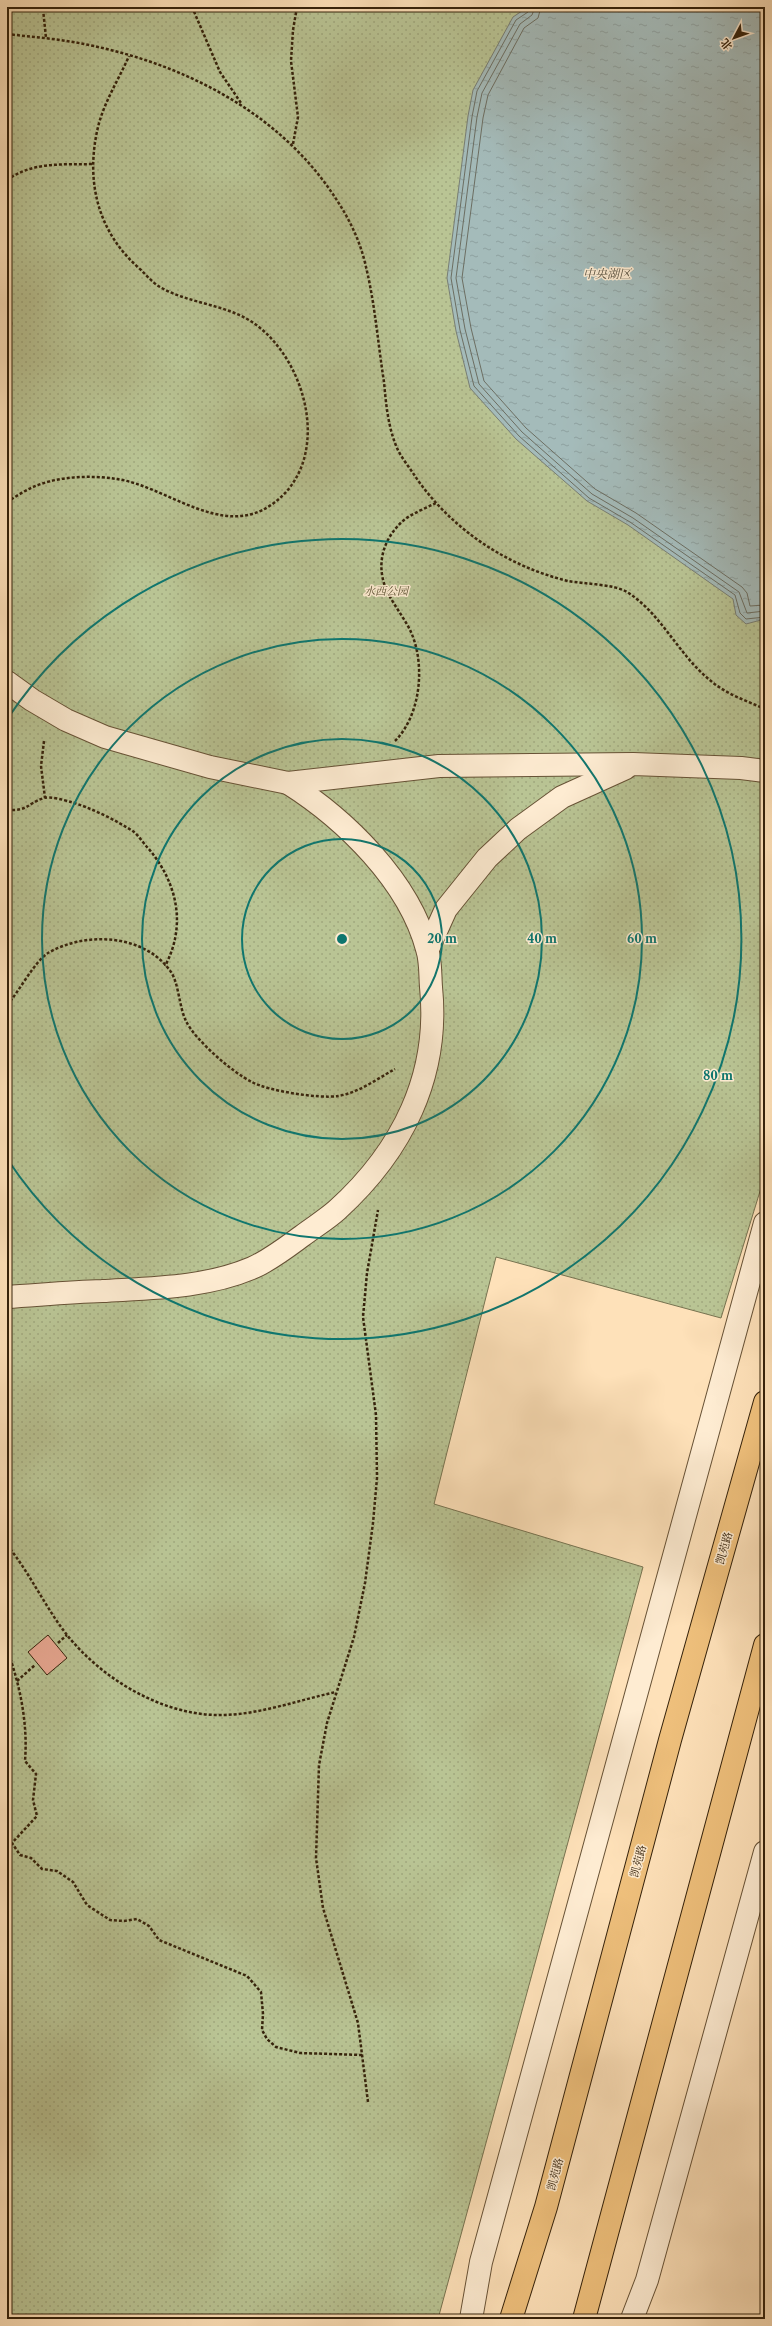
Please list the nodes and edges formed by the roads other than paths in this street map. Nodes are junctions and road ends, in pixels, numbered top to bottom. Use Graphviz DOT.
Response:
graph roads {
  1 [pos="7,682"];
  2 [pos="633,764"];
  3 [pos="765,771"];
  4 [pos="288,783"];
  5 [pos="428,949"];
  6 [pos="765,1223"];
  7 [pos="7,1297"];
  8 [pos="765,1402"];
  9 [pos="765,1645"];
  10 [pos="765,1852"];
  11 [pos="471,2319"];
  12 [pos="512,2319"];
  13 [pos="584,2319"];
  14 [pos="632,2319"];
  1 -- 4 [label="lane"];
  2 -- 3 [label="lane"];
  2 -- 4 [label="lane"];
  2 -- 5 [label="lane"];
  4 -- 5 [label="lane"];
  5 -- 7 [label="lane"];
  6 -- 11 [label="lane"];
  8 -- 12 [label="main road, 凯苑路"];
  9 -- 13 [label="main road"];
  10 -- 14 [label="lane"];
}
